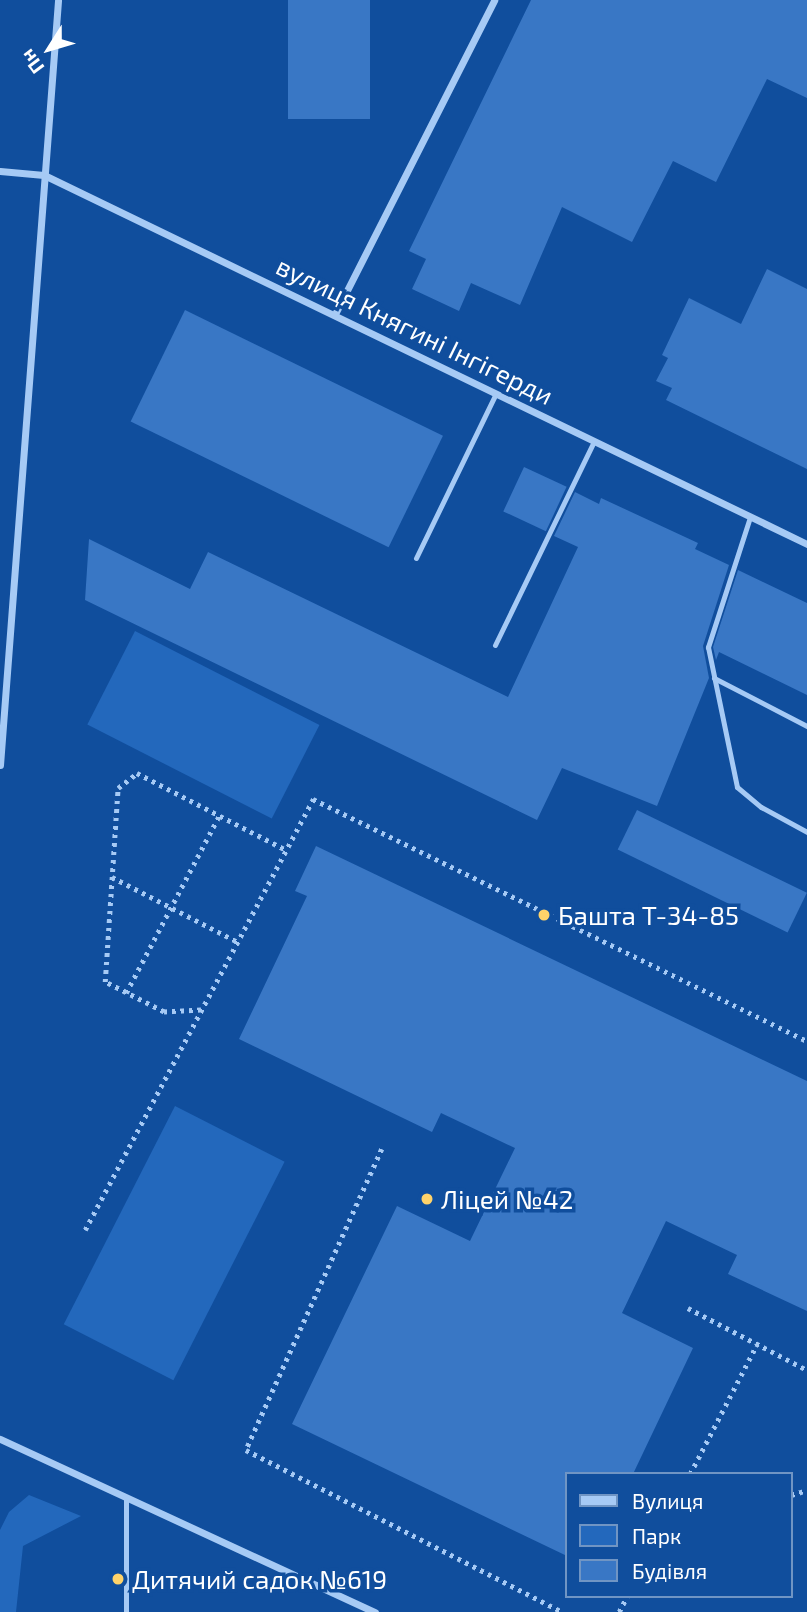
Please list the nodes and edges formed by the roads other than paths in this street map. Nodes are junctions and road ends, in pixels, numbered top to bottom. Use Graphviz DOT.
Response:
graph roads {
  1 [pos="58,0"];
  2 [pos="494,0"];
  3 [pos="0,171"];
  4 [pos="44,175"];
  5 [pos="335,314"];
  6 [pos="496,393"];
  7 [pos="594,441"];
  8 [pos="750,517"];
  9 [pos="807,544"];
  10 [pos="416,558"];
  11 [pos="495,645"];
  12 [pos="714,678"];
  13 [pos="807,726"];
  14 [pos="0,765"];
  15 [pos="807,832"];
  16 [pos="0,1439"];
  17 [pos="126,1497"];
  18 [pos="126,1612"];
  19 [pos="375,1612"];
  1 -- 4 [label="street"];
  2 -- 5 [label="street"];
  3 -- 4 [label="street, вулиця Княгині Інгігерди"];
  4 -- 5 [label="street, вулиця Княгині Інгігерди"];
  4 -- 14 [label="street"];
  5 -- 6 [label="street, вулиця Княгині Інгігерди"];
  6 -- 7 [label="street, вулиця Княгині Інгігерди"];
  6 -- 10 [label="lane"];
  7 -- 8 [label="street, вулиця Княгині Інгігерди"];
  7 -- 11 [label="lane"];
  8 -- 9 [label="street, вулиця Княгині Інгігерди"];
  8 -- 12 [label="lane"];
  12 -- 13 [label="lane"];
  12 -- 15 [label="lane"];
  16 -- 17 [label="street"];
  17 -- 18 [label="lane"];
  17 -- 19 [label="street"];
}
